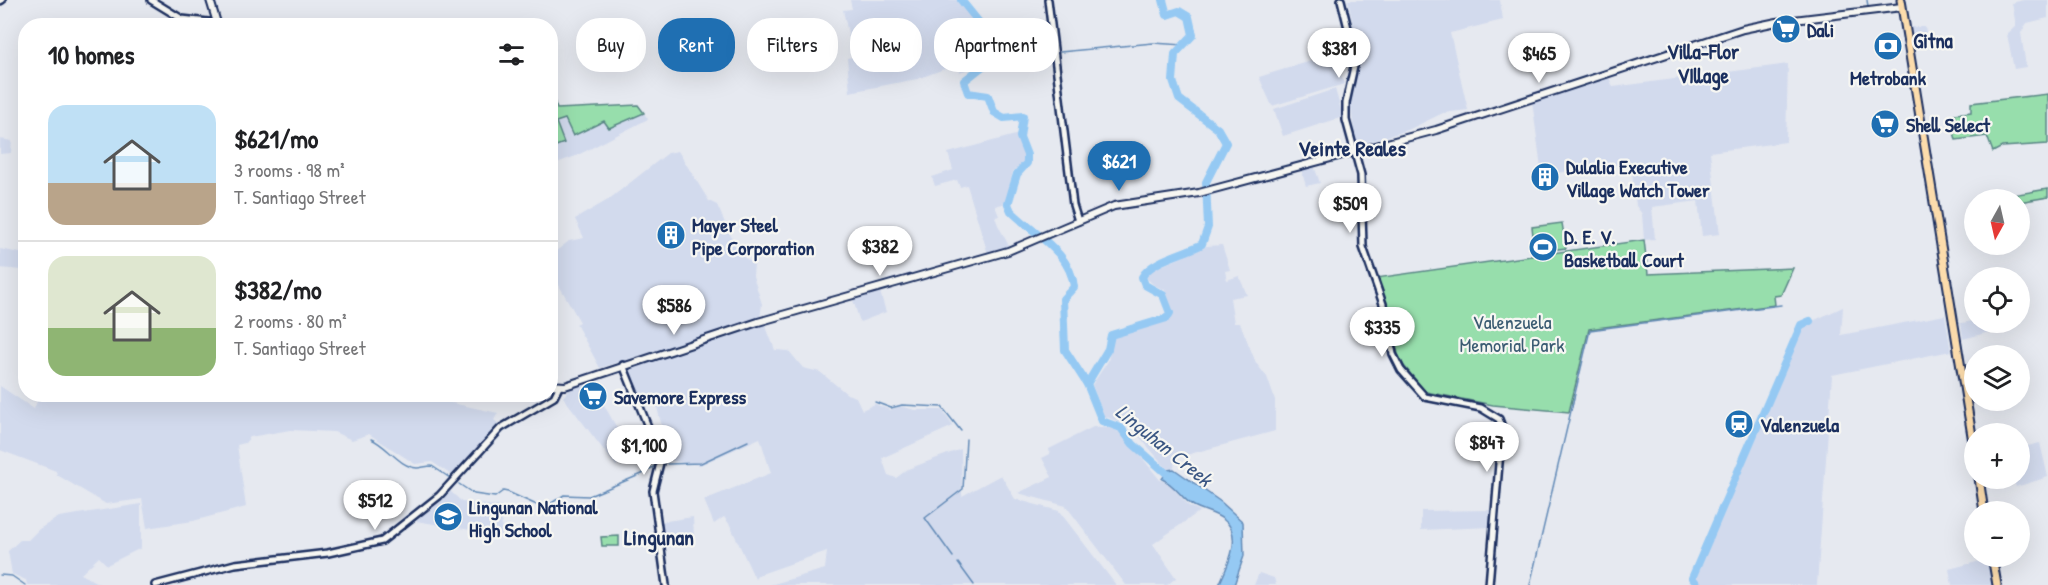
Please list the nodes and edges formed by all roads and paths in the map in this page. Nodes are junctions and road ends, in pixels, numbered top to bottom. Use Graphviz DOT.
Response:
graph roads {
  1 [pos="151,0"];
  2 [pos="210,0"];
  3 [pos="1048,0"];
  4 [pos="1341,0"];
  5 [pos="1901,3"];
  6 [pos="180,18"];
  7 [pos="216,18"];
  8 [pos="1353,152"];
  9 [pos="1078,221"];
  10 [pos="623,365"];
  11 [pos="559,387"];
  12 [pos="545,402"];
  13 [pos="1970,423"];
  14 [pos="1994,567"];
  15 [pos="155,585"];
  16 [pos="666,585"];
  17 [pos="1489,585"];
  18 [pos="1997,585"];
  1 -- 6 [label="street"];
  2 -- 7 [label="main road"];
  3 -- 9 [label="street"];
  4 -- 8 [label="street"];
  5 -- 8 [label="main road"];
  5 -- 13 [label="highway"];
  8 -- 9 [label="main road"];
  8 -- 17 [label="street"];
  9 -- 10 [label="main road"];
  10 -- 11 [label="main road"];
  10 -- 16 [label="street"];
  12 -- 15 [label="street"];
  14 -- 18 [label="highway"];
}
